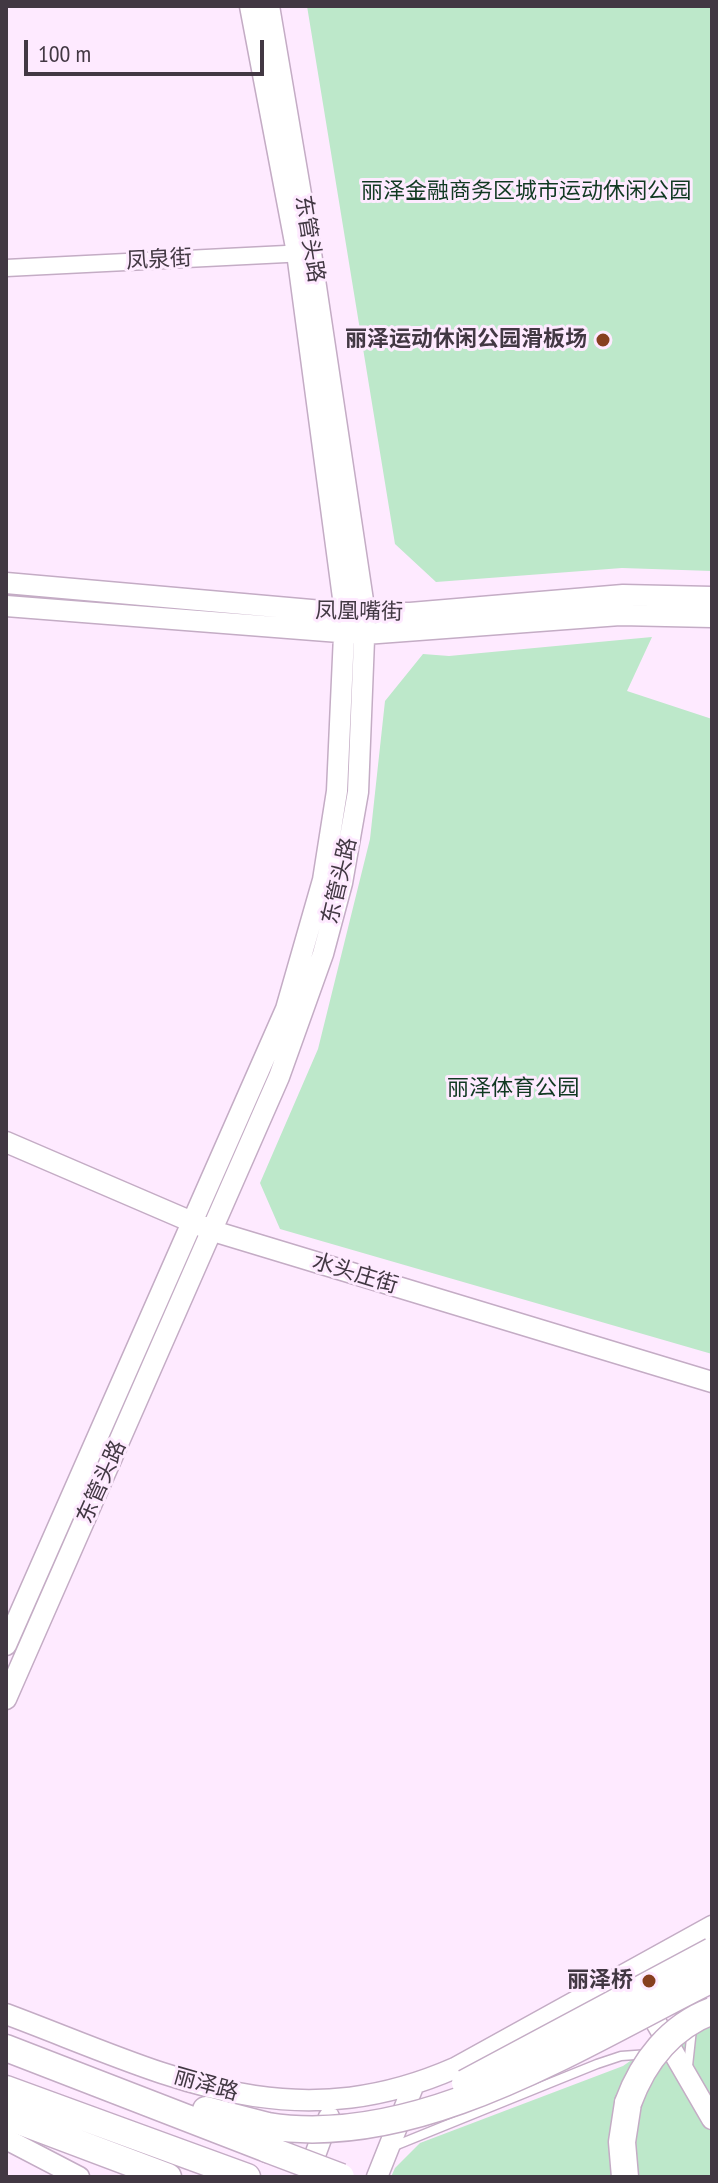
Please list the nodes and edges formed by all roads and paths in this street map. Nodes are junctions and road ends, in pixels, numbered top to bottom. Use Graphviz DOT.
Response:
graph roads {
  1 [pos="250,6"];
  2 [pos="269,6"];
  3 [pos="304,253"];
  4 [pos="6,268"];
  5 [pos="6,583"];
  6 [pos="712,597"];
  7 [pos="6,606"];
  8 [pos="712,617"];
  9 [pos="355,624"];
  10 [pos="6,1142"];
  11 [pos="192,1223"];
  12 [pos="213,1231"];
  13 [pos="712,1382"];
  14 [pos="8,1636"];
  15 [pos="30,1644"];
  16 [pos="6,1699"];
  17 [pos="712,1926"];
  18 [pos="712,1951"];
  19 [pos="628,1972"];
  20 [pos="712,1979"];
  21 [pos="645,2002"];
  22 [pos="712,2011"];
  23 [pos="6,2014"];
  24 [pos="6,2046"];
  25 [pos="683,2070"];
  26 [pos="414,2084"];
  27 [pos="6,2089"];
  28 [pos="336,2099"];
  29 [pos="6,2116"];
  30 [pos="712,2119"];
  31 [pos="392,2120"];
  32 [pos="36,2129"];
  33 [pos="268,2137"];
  34 [pos="6,2139"];
  35 [pos="388,2149"];
  36 [pos="79,2177"];
  37 [pos="127,2177"];
  38 [pos="168,2177"];
  39 [pos="247,2177"];
  40 [pos="307,2177"];
  41 [pos="341,2177"];
  42 [pos="377,2177"];
  43 [pos="625,2177"];
  1 -- 3 [label="street, 东管头路"];
  2 -- 3 [label="street, 东管头路"];
  3 -- 4 [label="street, 凤泉街"];
  3 -- 9 [label="street, 东管头路"];
  5 -- 9 [label="street, 凤凰嘴街"];
  6 -- 9 [label="street, 凤凰嘴街"];
  7 -- 9 [label="street, 凤凰嘴街"];
  8 -- 9 [label="street, 凤凰嘴街"];
  9 -- 11 [label="street, 东管头路"];
  9 -- 12 [label="street, 东管头路"];
  10 -- 11 [label="street, 水头庄街"];
  11 -- 12 [label="street, 水头庄街"];
  11 -- 14 [label="street, 东管头路"];
  12 -- 13 [label="street, 水头庄街"];
  12 -- 15 [label="street, 东管头路"];
  14 -- 15 [label="street"];
  15 -- 16 [label="street, 东管头路"];
  17 -- 19 [label="street, 丽泽路"];
  18 -- 31 [label="highway, bridge"];
  19 -- 21 [label="street"];
  19 -- 26 [label="street, 丽泽路"];
  20 -- 31 [label="highway, bridge"];
  21 -- 25 [label="street"];
  21 -- 25 [label="lane"];
  22 -- 43 [label="highway, bridge"];
  23 -- 28 [label="street, 丽泽路"];
  24 -- 33 [label="highway"];
  25 -- 30 [label="street"];
  25 -- 35 [label="lane"];
  26 -- 28 [label="street, 丽泽路"];
  26 -- 35 [label="street"];
  27 -- 39 [label="highway"];
  28 -- 40 [label="street"];
  29 -- 32 [label="highway"];
  31 -- 33 [label="highway, bridge"];
  32 -- 37 [label="highway"];
  32 -- 38 [label="highway"];
  33 -- 41 [label="highway, bridge"];
  34 -- 36 [label="street"];
  35 -- 42 [label="street"];
}
